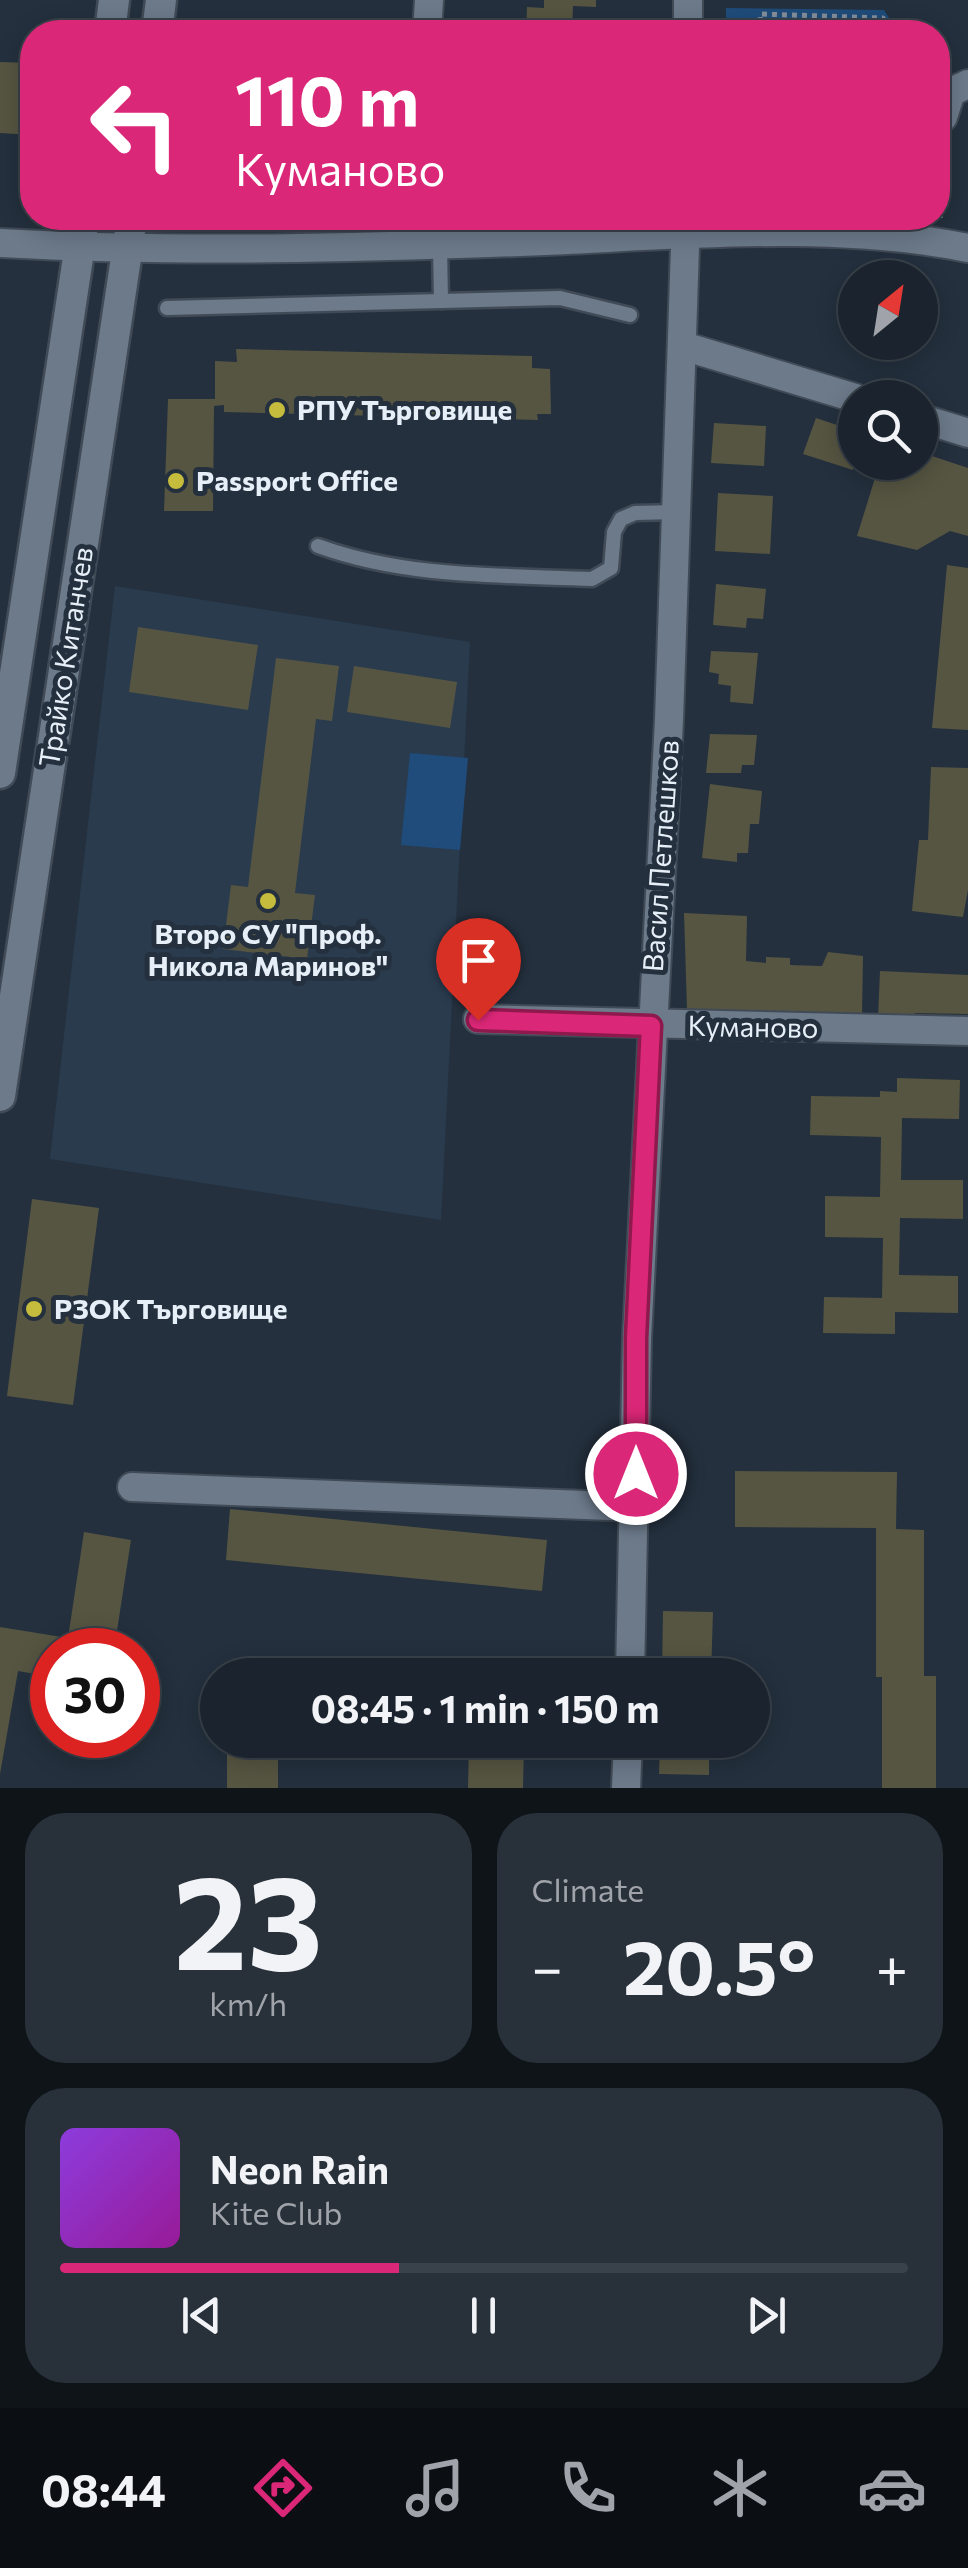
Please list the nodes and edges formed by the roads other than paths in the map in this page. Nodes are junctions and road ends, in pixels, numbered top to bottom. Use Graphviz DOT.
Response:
graph roads {
  1 [pos="130,230"];
  2 [pos="421,230"];
  3 [pos="634,230"];
  4 [pos="685,230"];
  5 [pos="728,230"];
  6 [pos="82,232"];
  7 [pos="0,242"];
  8 [pos="428,246"];
  9 [pos="968,248"];
  10 [pos="127,250"];
  11 [pos="441,301"];
  12 [pos="167,308"];
  13 [pos="630,316"];
  14 [pos="682,346"];
  15 [pos="838,393"];
  16 [pos="938,424"];
  17 [pos="968,433"];
  18 [pos="677,512"];
  19 [pos="318,546"];
  20 [pos="0,773"];
  21 [pos="478,1020"];
  22 [pos="651,1026"];
  23 [pos="968,1030"];
  24 [pos="0,1096"];
  25 [pos="132,1487"];
  26 [pos="636,1507"];
  27 [pos="631,1658"];
  28 [pos="627,1758"];
  29 [pos="626,1788"];
  1 -- 10 [label="street, Трайко Китанчев"];
  2 -- 8 [label="street"];
  3 -- 8 [label="street"];
  4 -- 14 [label="street, Васил Петлешков"];
  5 -- 9 [label="street"];
  6 -- 7 [label="street"];
  6 -- 10 [label="street"];
  6 -- 20 [label="street, Трайко Китанчев"];
  8 -- 10 [label="street"];
  8 -- 11 [label="lane"];
  10 -- 24 [label="street, Трайко Китанчев"];
  11 -- 12 [label="lane"];
  11 -- 13 [label="lane"];
  14 -- 15 [label="street"];
  14 -- 18 [label="street, Васил Петлешков"];
  16 -- 17 [label="street"];
  18 -- 19 [label="lane"];
  18 -- 22 [label="street, Васил Петлешков"];
  21 -- 22 [label="street, Куманово"];
  22 -- 23 [label="street, Куманово"];
  22 -- 26 [label="street, Васил Петлешков"];
  25 -- 26 [label="street"];
  26 -- 27 [label="street, Васил Петлешков"];
  28 -- 29 [label="street"];
}
